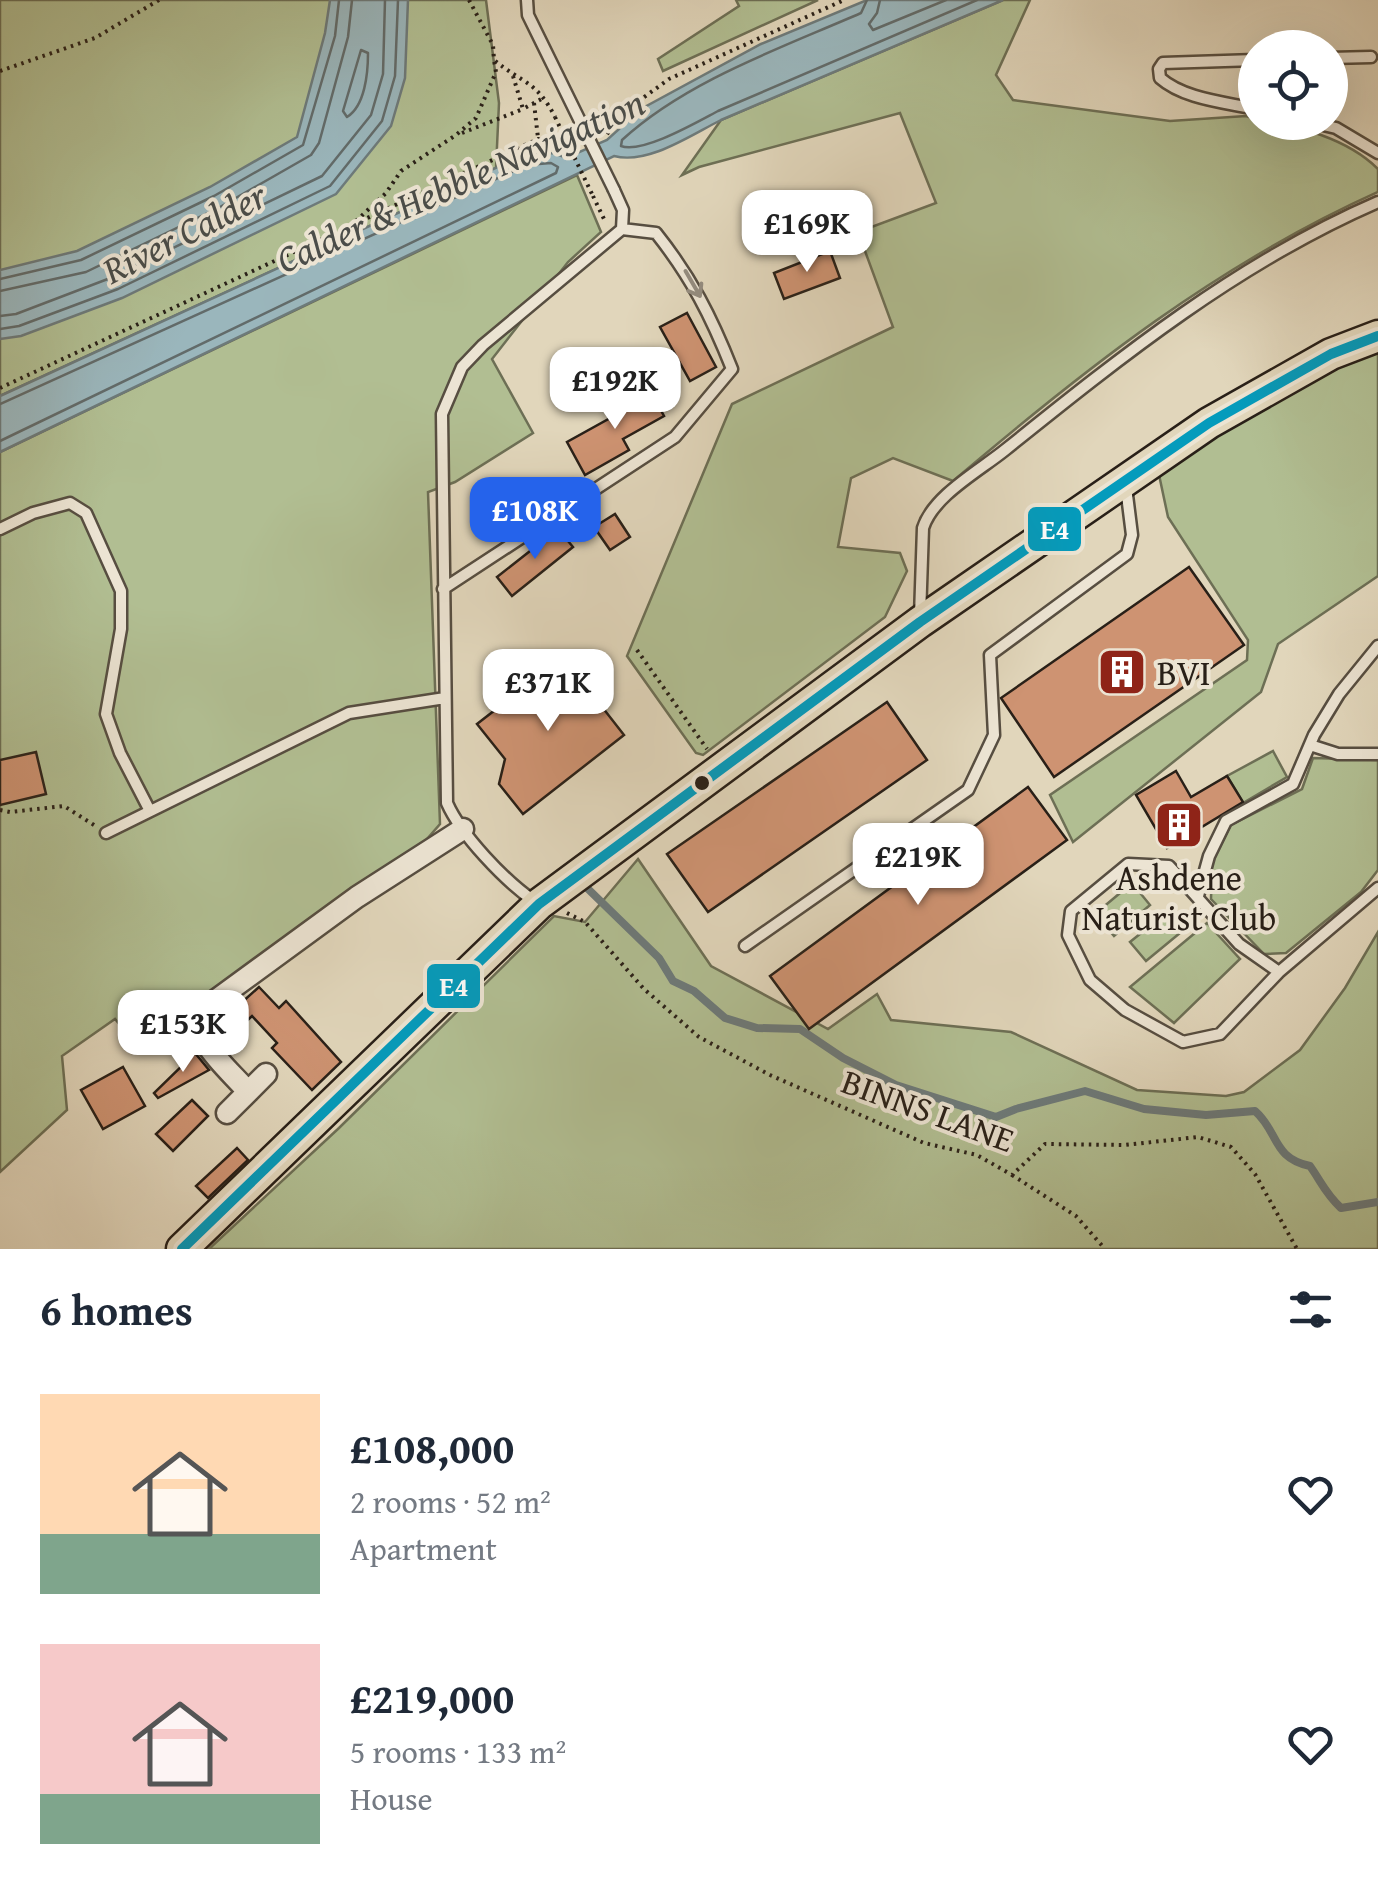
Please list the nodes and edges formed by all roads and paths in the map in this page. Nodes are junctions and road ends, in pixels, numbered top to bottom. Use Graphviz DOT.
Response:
graph roads {
  1 [pos="160,0"];
  2 [pos="470,0"];
  3 [pos="527,0"];
  4 [pos="822,0"];
  5 [pos="844,0"];
  6 [pos="822,8"];
  7 [pos="1370,57"];
  8 [pos="1348,58"];
  9 [pos="494,60"];
  10 [pos="1238,60"];
  11 [pos="0,71"];
  12 [pos="513,76"];
  13 [pos="545,98"];
  14 [pos="534,103"];
  15 [pos="1238,106"];
  16 [pos="523,109"];
  17 [pos="456,135"];
  18 [pos="1348,135"];
  19 [pos="605,136"];
  20 [pos="538,139"];
  21 [pos="587,142"];
  22 [pos="1378,152"];
  23 [pos="1378,202"];
  24 [pos="353,224"];
  25 [pos="622,229"];
  26 [pos="613,239"];
  27 [pos="1378,336"];
  28 [pos="0,388"];
  29 [pos="1125,480"];
  30 [pos="0,529"];
  31 [pos="444,590"];
  32 [pos="920,622"];
  33 [pos="1378,646"];
  34 [pos="637,650"];
  35 [pos="445,698"];
  36 [pos="1310,745"];
  37 [pos="1378,754"];
  38 [pos="721,769"];
  39 [pos="0,810"];
  40 [pos="150,811"];
  41 [pos="463,828"];
  42 [pos="106,832"];
  43 [pos="1378,888"];
  44 [pos="1198,896"];
  45 [pos="539,904"];
  46 [pos="745,946"];
  47 [pos="1279,972"];
  48 [pos="266,1074"];
  49 [pos="248,1092"];
  50 [pos="227,1113"];
  51 [pos="1012,1175"];
  52 [pos="182,1249"];
  53 [pos="1105,1249"];
  54 [pos="1298,1249"];
  1 -- 11 [label="path"];
  2 -- 9 [label="path"];
  3 -- 25 [label="lane, bridge"];
  4 -- 6 [label="path"];
  5 -- 6 [label="path"];
  6 -- 19 [label="path"];
  7 -- 8 [label="lane"];
  9 -- 12 [label="path"];
  9 -- 17 [label="path"];
  10 -- 15 [label="lane"];
  12 -- 13 [label="path"];
  12 -- 16 [label="path"];
  13 -- 14 [label="path"];
  13 -- 26 [label="path, bridge"];
  14 -- 16 [label="path"];
  14 -- 20 [label="path"];
  16 -- 17 [label="path"];
  17 -- 24 [label="path"];
  18 -- 22 [label="lane"];
  20 -- 21 [label="path"];
  20 -- 24 [label="path"];
  23 -- 32 [label="lane"];
  24 -- 28 [label="path"];
  25 -- 26 [label="lane"];
  25 -- 31 [label="lane, one-way"];
  26 -- 31 [label="lane"];
  27 -- 29 [label="main road"];
  29 -- 32 [label="main road"];
  29 -- 46 [label="lane"];
  30 -- 40 [label="lane"];
  31 -- 35 [label="lane"];
  32 -- 38 [label="main road"];
  33 -- 36 [label="lane"];
  34 -- 38 [label="path"];
  35 -- 40 [label="lane"];
  35 -- 41 [label="lane"];
  36 -- 37 [label="lane"];
  36 -- 44 [label="lane"];
  38 -- 45 [label="main road"];
  39 -- 42 [label="path"];
  40 -- 42 [label="lane"];
  41 -- 45 [label="lane"];
  41 -- 49 [label="street"];
  43 -- 47 [label="lane"];
  44 -- 47 [label="lane"];
  44 -- 47 [label="lane"];
  45 -- 51 [label="path, BINNS LANE"];
  45 -- 52 [label="main road"];
  48 -- 49 [label="street"];
  49 -- 50 [label="street"];
  51 -- 53 [label="path"];
  51 -- 54 [label="path, BINNS LANE"];
}
